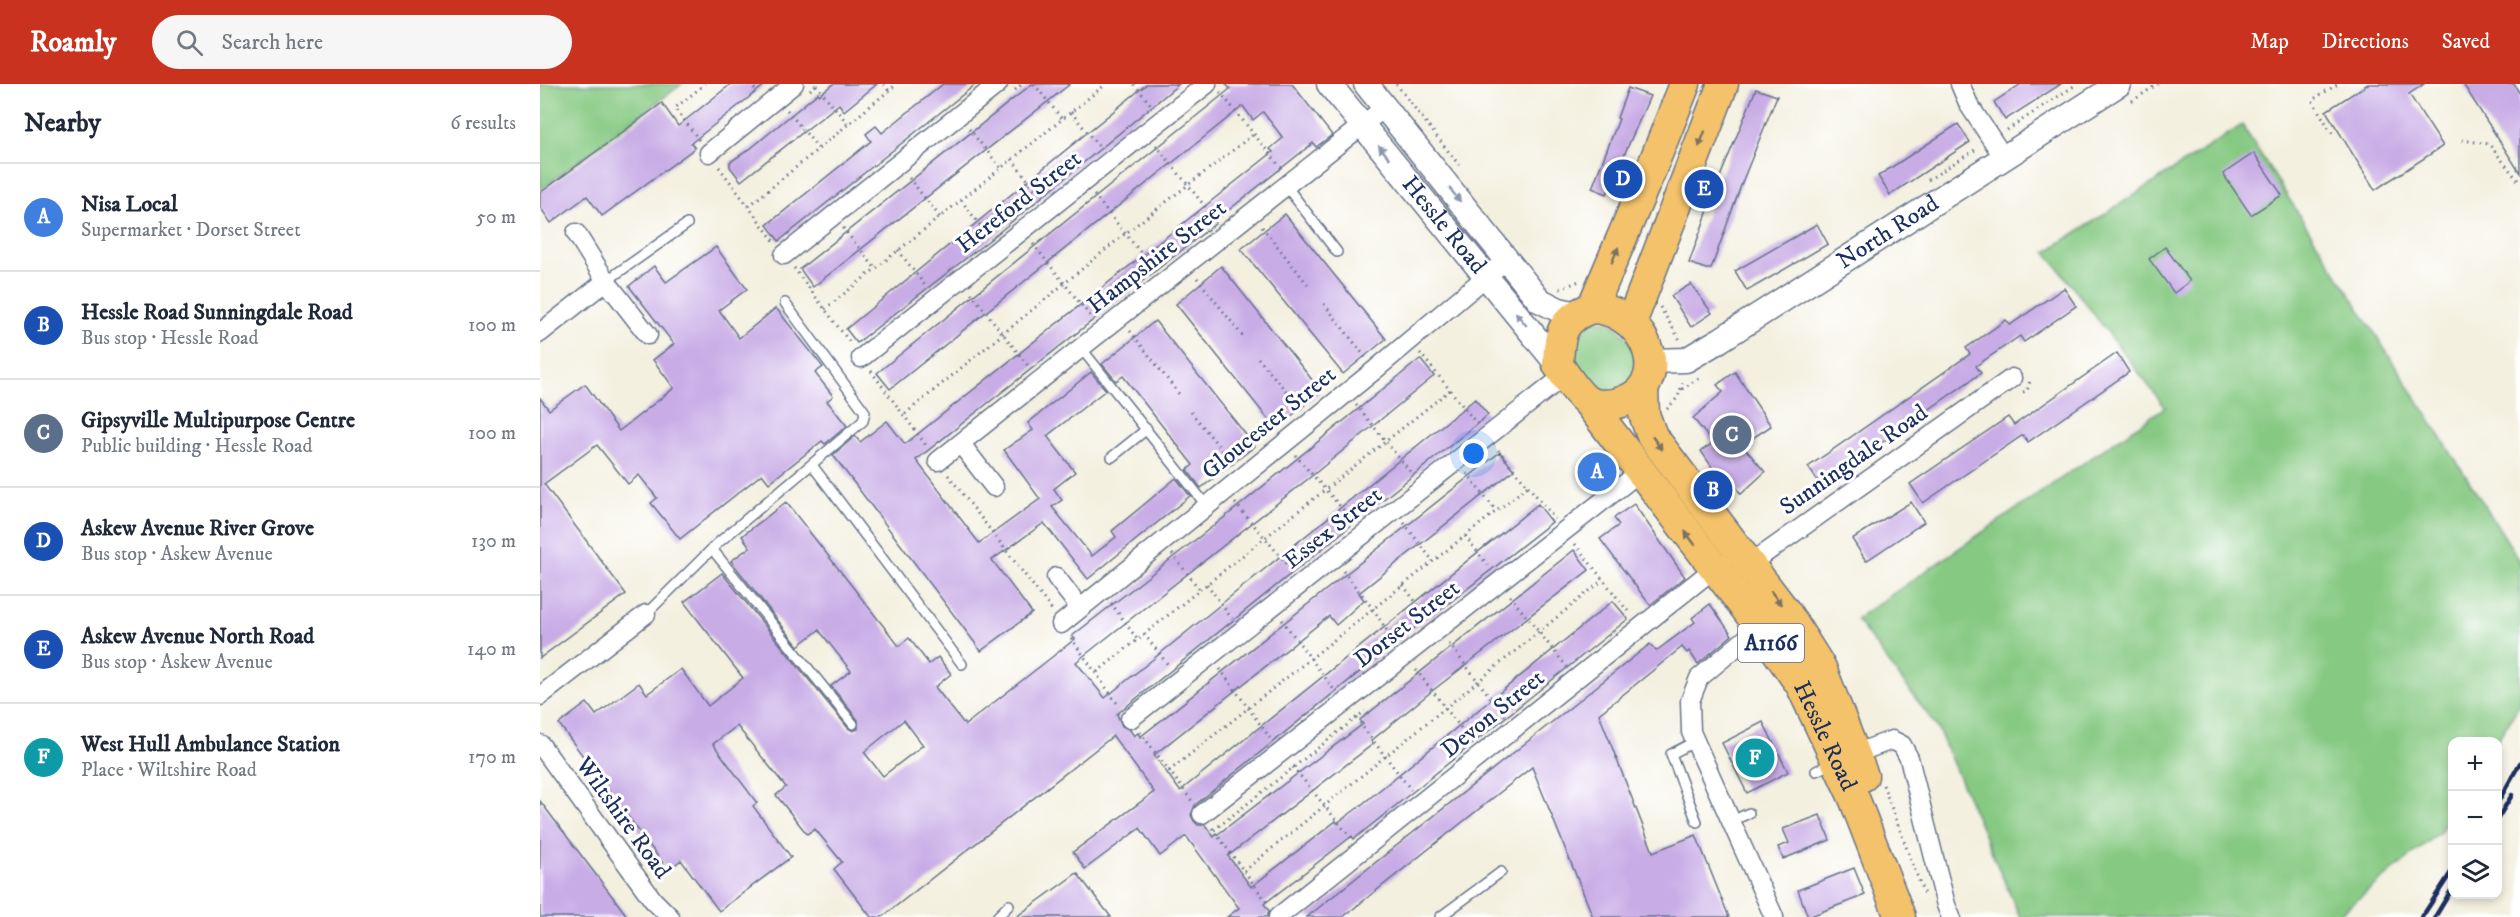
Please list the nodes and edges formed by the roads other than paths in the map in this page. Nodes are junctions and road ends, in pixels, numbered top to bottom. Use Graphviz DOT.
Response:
graph roads {
  1 [pos="794,84"];
  2 [pos="998,84"];
  3 [pos="1329,84"];
  4 [pos="1366,84"];
  5 [pos="1685,84"];
  6 [pos="1960,84"];
  7 [pos="2119,84"];
  8 [pos="1213,87"];
  9 [pos="1721,90"];
  10 [pos="1384,108"];
  11 [pos="1363,126"];
  12 [pos="709,153"];
  13 [pos="2004,158"];
  14 [pos="1286,180"];
  15 [pos="687,224"];
  16 [pos="576,233"];
  17 [pos="1337,252"];
  18 [pos="784,255"];
  19 [pos="1507,259"];
  20 [pos="1486,277"];
  21 [pos="606,282"];
  22 [pos="785,303"];
  23 [pos="1585,311"];
  24 [pos="1631,322"];
  25 [pos="540,333"];
  26 [pos="648,335"];
  27 [pos="1082,348"];
  28 [pos="861,358"];
  29 [pos="1561,370"];
  30 [pos="1647,374"];
  31 [pos="2012,378"];
  32 [pos="1587,401"];
  33 [pos="1147,429"];
  34 [pos="961,444"];
  35 [pos="1112,457"];
  36 [pos="938,461"];
  37 [pos="812,465"];
  38 [pos="1641,471"];
  39 [pos="994,487"];
  40 [pos="1206,506"];
  41 [pos="712,549"];
  42 [pos="1744,556"];
  43 [pos="1719,576"];
  44 [pos="1056,577"];
  45 [pos="1080,608"];
  46 [pos="646,614"];
  47 [pos="1061,624"];
  48 [pos="1761,627"];
  49 [pos="962,664"];
  50 [pos="540,696"];
  51 [pos="1130,719"];
  52 [pos="853,724"];
  53 [pos="1696,741"];
  54 [pos="540,744"];
  55 [pos="1835,762"];
  56 [pos="1749,813"];
  57 [pos="1202,814"];
  58 [pos="1732,821"];
  59 [pos="1697,822"];
  60 [pos="1501,872"];
  61 [pos="1009,905"];
  62 [pos="1278,916"];
  63 [pos="670,917"];
  64 [pos="997,917"];
  65 [pos="1440,917"];
  66 [pos="1774,917"];
  67 [pos="1900,917"];
  68 [pos="1918,917"];
  69 [pos="1951,917"];
  1 -- 12 [label="street"];
  2 -- 18 [label="street"];
  3 -- 11 [label="street, Hessle Road"];
  4 -- 10 [label="street, Hessle Road"];
  5 -- 9 [label="street"];
  23 -- 5 [label="main road, one-way"];
  6 -- 13 [label="street"];
  7 -- 13 [label="street, North Road"];
  8 -- 28 [label="street, Hereford Street"];
  9 -- 24 [label="main road, one-way"];
  10 -- 11 [label="street, Hampshire Street"];
  10 -- 19 [label="street, Hessle Road, one-way"];
  11 -- 14 [label="street, Hampshire Street"];
  20 -- 11 [label="street, Hessle Road, one-way"];
  13 -- 30 [label="street, North Road"];
  14 -- 17 [label="lane"];
  14 -- 27 [label="street, Hampshire Street"];
  15 -- 21 [label="lane"];
  16 -- 21 [label="street"];
  19 -- 20 [label="street, Gloucester Street"];
  19 -- 23 [label="street, Hessle Road"];
  29 -- 20 [label="street, Hessle Road, one-way"];
  20 -- 40 [label="street, Gloucester Street"];
  21 -- 25 [label="street"];
  21 -- 26 [label="street"];
  22 -- 37 [label="lane"];
  23 -- 24 [label="main road"];
  23 -- 29 [label="main road"];
  24 -- 30 [label="main road"];
  27 -- 33 [label="lane"];
  27 -- 34 [label="street, Hampshire Street"];
  29 -- 32 [label="main road"];
  29 -- 51 [label="street, Essex Street"];
  30 -- 32 [label="main road"];
  30 -- 42 [label="main road, Hessle Road / A1166, one-way"];
  31 -- 42 [label="street, Sunningdale Road"];
  32 -- 38 [label="main road, Hessle Road / A1166"];
  33 -- 35 [label="lane"];
  33 -- 40 [label="lane"];
  34 -- 36 [label="street, Hampshire Street"];
  34 -- 39 [label="street"];
  37 -- 41 [label="lane"];
  37 -- 49 [label="lane"];
  43 -- 38 [label="main road, Hessle Road / A1166, one-way"];
  38 -- 57 [label="street, Dorset Street"];
  40 -- 45 [label="street, Gloucester Street"];
  41 -- 46 [label="lane"];
  41 -- 52 [label="lane"];
  42 -- 43 [label="street, Sunningdale Road"];
  42 -- 55 [label="main road, Hessle Road / A1166, one-way"];
  43 -- 48 [label="main road, Hessle Road / A1166"];
  43 -- 62 [label="street, Devon Street"];
  44 -- 45 [label="street"];
  45 -- 47 [label="street, Gloucester Street"];
  46 -- 50 [label="street"];
  48 -- 53 [label="street"];
  48 -- 55 [label="main road, Hessle Road / A1166"];
  53 -- 58 [label="street"];
  53 -- 59 [label="lane"];
  54 -- 63 [label="street, Wiltshire Road"];
  55 -- 67 [label="main road, Hessle Road / A1166"];
  55 -- 68 [label="main road, Hessle Road / A1166"];
  55 -- 69 [label="street"];
  56 -- 58 [label="lane"];
  58 -- 66 [label="street"];
  60 -- 65 [label="lane"];
  61 -- 64 [label="lane"];
}
